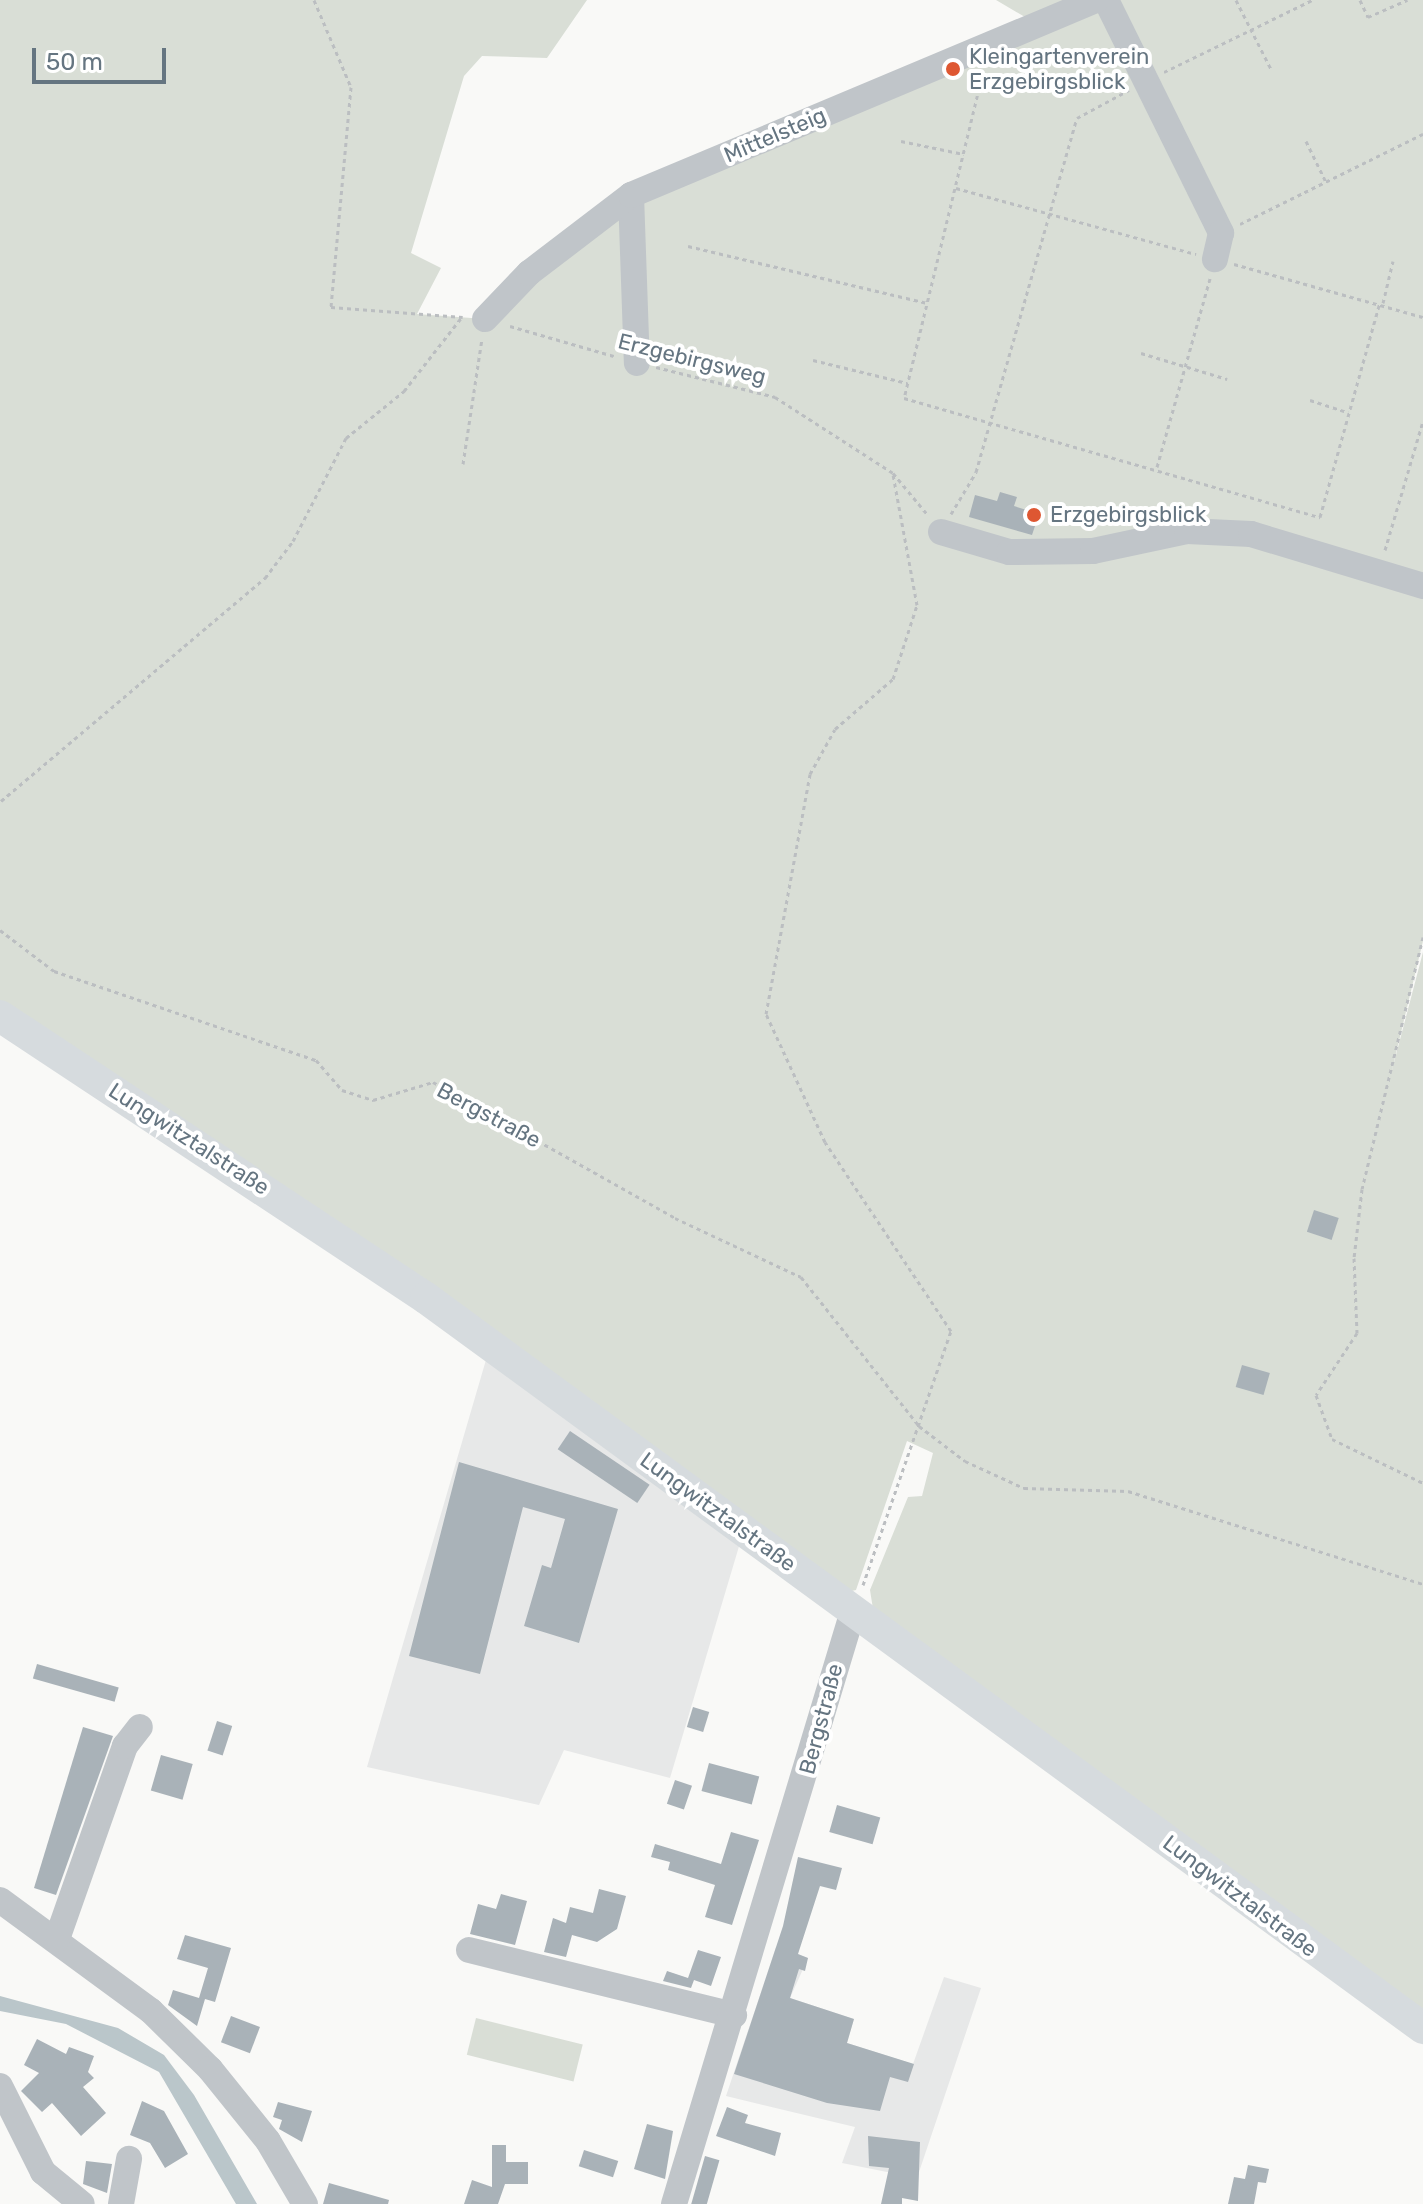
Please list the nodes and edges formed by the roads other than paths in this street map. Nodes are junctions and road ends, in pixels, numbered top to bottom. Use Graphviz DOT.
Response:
graph roads {
  1 [pos="1096,0"];
  2 [pos="1106,0"];
  3 [pos="631,195"];
  4 [pos="1215,259"];
  5 [pos="473,318"];
  6 [pos="637,363"];
  7 [pos="941,532"];
  8 [pos="1423,586"];
  9 [pos="0,1016"];
  10 [pos="853,1611"];
  11 [pos="140,1727"];
  12 [pos="0,1900"];
  13 [pos="57,1939"];
  14 [pos="469,1950"];
  15 [pos="734,2015"];
  16 [pos="1423,2028"];
  17 [pos="0,2086"];
  18 [pos="129,2159"];
  19 [pos="82,2204"];
  20 [pos="121,2204"];
  21 [pos="305,2204"];
  22 [pos="674,2204"];
  1 -- 3 [label="street, Mittelsteig"];
  2 -- 4 [label="street"];
  3 -- 5 [label="street, Mittelsteig"];
  3 -- 6 [label="street"];
  7 -- 8 [label="street"];
  9 -- 10 [label="main road, Lungwitztalstraße"];
  10 -- 15 [label="street, Bergstraße"];
  10 -- 16 [label="main road, Lungwitztalstraße"];
  11 -- 13 [label="street"];
  12 -- 13 [label="street"];
  13 -- 21 [label="street"];
  14 -- 15 [label="street"];
  15 -- 22 [label="street, Bergstraße"];
  17 -- 19 [label="street"];
  18 -- 20 [label="street"];
}
